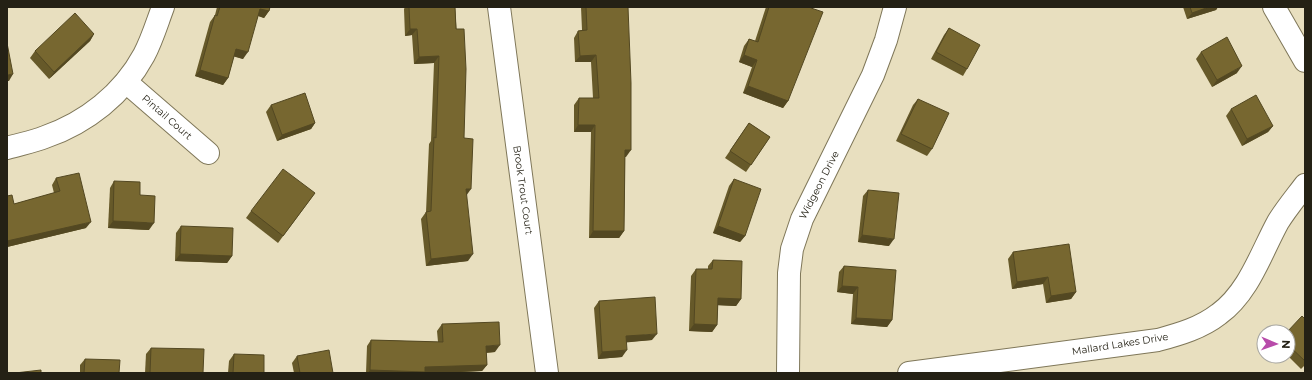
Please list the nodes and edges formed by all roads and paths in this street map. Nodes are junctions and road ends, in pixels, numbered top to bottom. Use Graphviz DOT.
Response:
graph roads {
  1 [pos="163,7"];
  2 [pos="499,7"];
  3 [pos="895,7"];
  4 [pos="1274,7"];
  5 [pos="1305,61"];
  6 [pos="126,82"];
  7 [pos="7,148"];
  8 [pos="208,153"];
  9 [pos="1305,185"];
  10 [pos="547,373"];
  11 [pos="788,373"];
  12 [pos="909,373"];
  1 -- 6 [label="street"];
  2 -- 10 [label="street, Brook Trout Court"];
  3 -- 11 [label="street, Widgeon Drive"];
  4 -- 5 [label="street"];
  6 -- 7 [label="street"];
  6 -- 8 [label="street, Pintail Court"];
  9 -- 12 [label="street, Mallard Lakes Drive"];
}
